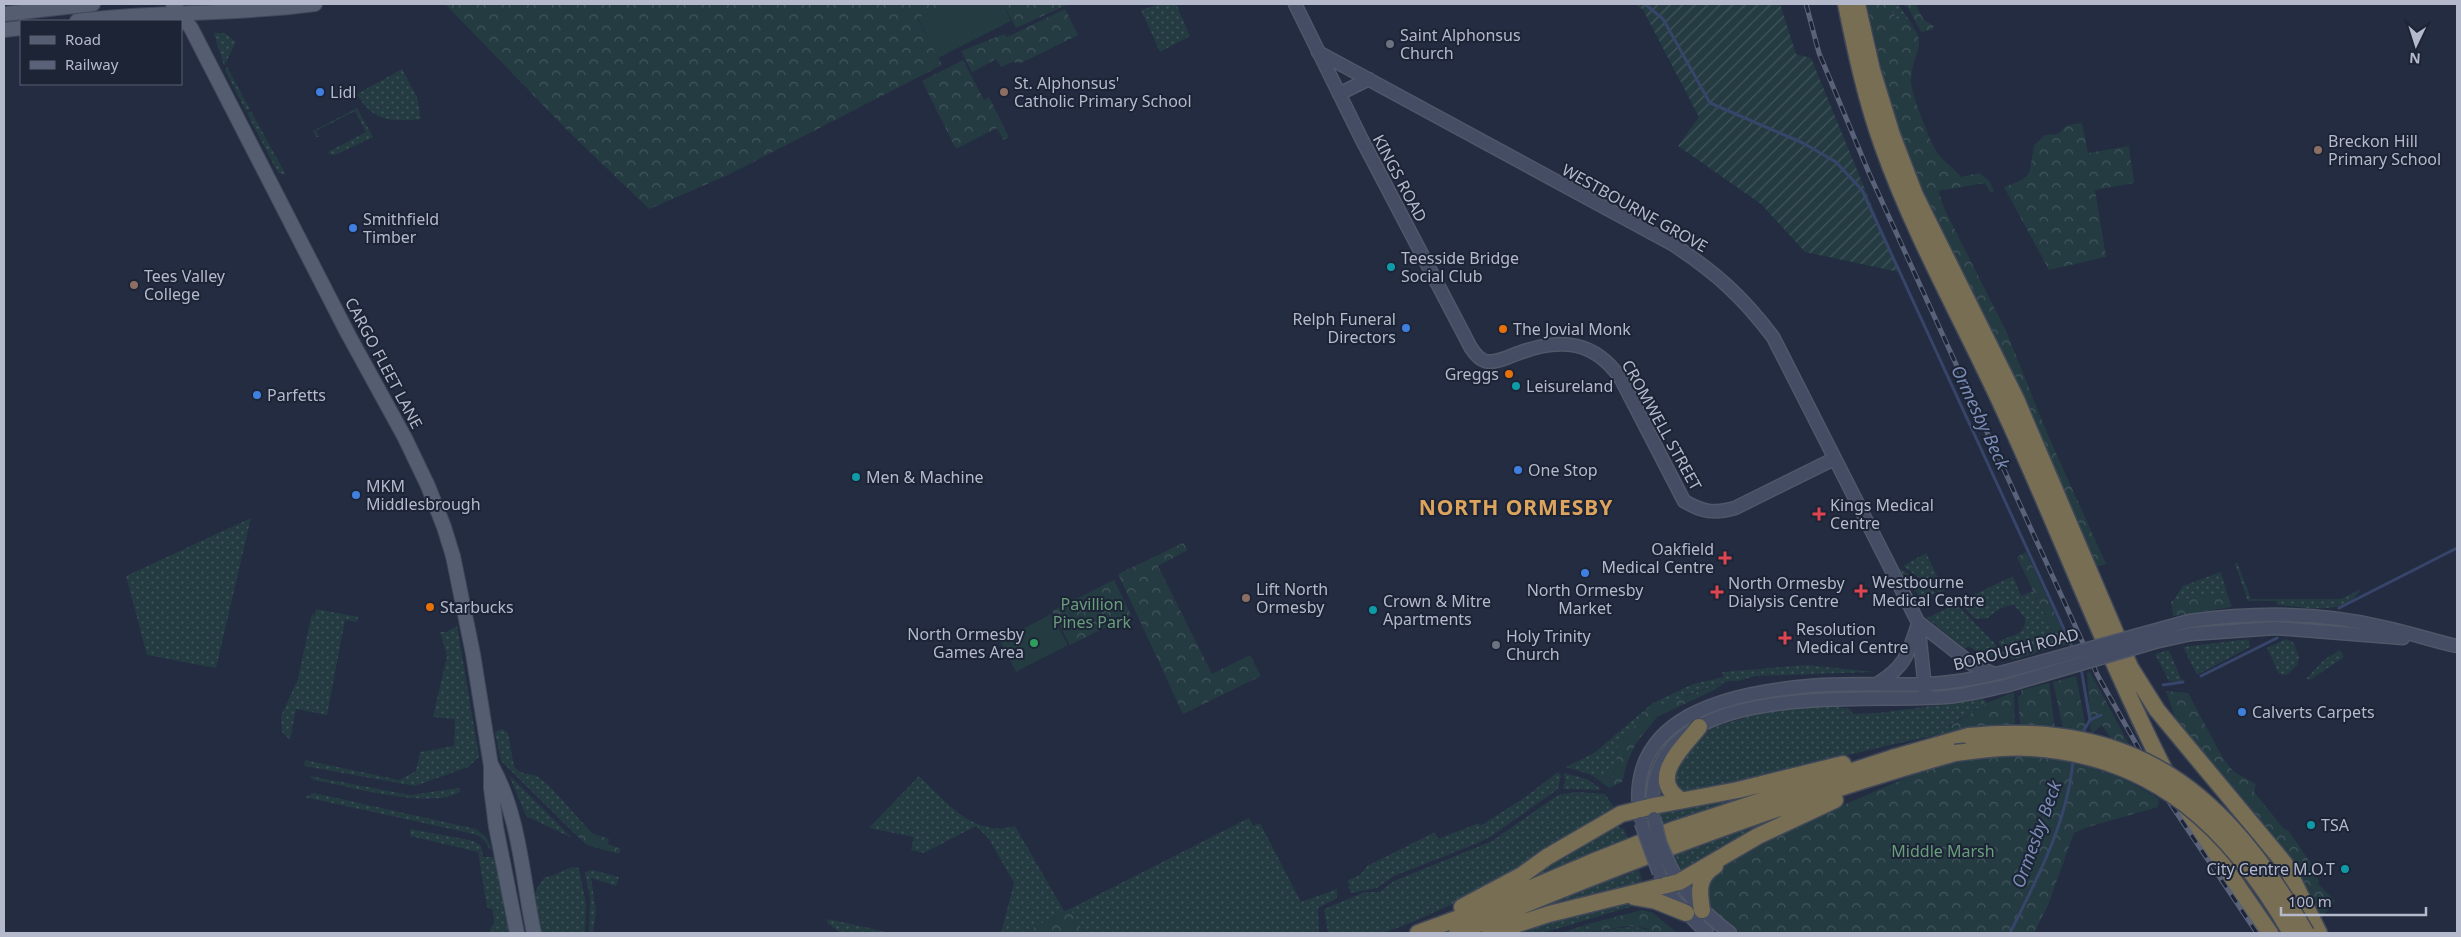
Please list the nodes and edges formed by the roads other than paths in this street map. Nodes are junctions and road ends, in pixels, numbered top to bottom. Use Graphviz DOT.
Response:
graph roads {
  1 [pos="93,4"];
  2 [pos="315,4"];
  3 [pos="1295,4"];
  4 [pos="1846,4"];
  5 [pos="1858,4"];
  6 [pos="177,9"];
  7 [pos="4,14"];
  8 [pos="85,20"];
  9 [pos="20,28"];
  10 [pos="4,30"];
  11 [pos="1318,52"];
  12 [pos="1369,79"];
  13 [pos="1339,94"];
  14 [pos="1486,361"];
  15 [pos="1834,459"];
  16 [pos="1918,622"];
  17 [pos="2423,639"];
  18 [pos="2457,646"];
  19 [pos="1999,673"];
  20 [pos="1876,685"];
  21 [pos="1926,691"];
  22 [pos="1699,727"];
  23 [pos="1899,763"];
  24 [pos="491,766"];
  25 [pos="1680,800"];
  26 [pos="1646,814"];
  27 [pos="1740,847"];
  28 [pos="1668,877"];
  29 [pos="1628,895"];
  30 [pos="1694,912"];
  31 [pos="2268,931"];
  32 [pos="517,933"];
  33 [pos="534,933"];
  34 [pos="1413,933"];
  35 [pos="1418,933"];
  36 [pos="1456,933"];
  37 [pos="1490,933"];
  38 [pos="1707,933"];
  39 [pos="1730,933"];
  40 [pos="2291,933"];
  41 [pos="2306,933"];
  42 [pos="2319,933"];
  1 -- 7 [label="main road"];
  2 -- 6 [label="main road"];
  3 -- 11 [label="street, KINGS ROAD"];
  4 -- 31 [label="highway"];
  5 -- 42 [label="highway"];
  6 -- 8 [label="main road"];
  6 -- 24 [label="main road, CARGO FLEET LANE"];
  9 -- 10 [label="main road"];
  11 -- 12 [label="street, WESTBOURNE GROVE"];
  11 -- 13 [label="street, KINGS ROAD"];
  12 -- 13 [label="street"];
  12 -- 15 [label="street, WESTBOURNE GROVE"];
  13 -- 14 [label="street, KINGS ROAD"];
  14 -- 15 [label="street, CROMWELL STREET"];
  15 -- 16 [label="street, WESTBOURNE GROVE"];
  16 -- 19 [label="street"];
  16 -- 20 [label="street"];
  16 -- 21 [label="street"];
  17 -- 18 [label="street, BOROUGH ROAD"];
  17 -- 19 [label="street, BOROUGH ROAD, bridge"];
  17 -- 21 [label="street, BOROUGH ROAD, bridge"];
  19 -- 21 [label="street, BOROUGH ROAD"];
  20 -- 21 [label="street, BOROUGH ROAD"];
  20 -- 26 [label="street, BOROUGH ROAD"];
  21 -- 22 [label="street, BOROUGH ROAD"];
  22 -- 25 [label="highway"];
  22 -- 26 [label="street, BOROUGH ROAD"];
  23 -- 25 [label="highway"];
  23 -- 27 [label="highway"];
  23 -- 35 [label="highway"];
  23 -- 36 [label="highway"];
  23 -- 40 [label="highway, bridge"];
  23 -- 41 [label="highway, bridge"];
  24 -- 32 [label="main road, CARGO FLEET LANE"];
  24 -- 33 [label="main road, CARGO FLEET LANE"];
  25 -- 26 [label="highway"];
  26 -- 28 [label="street, BOROUGH ROAD, bridge"];
  26 -- 34 [label="highway"];
  27 -- 28 [label="highway"];
  27 -- 30 [label="highway"];
  28 -- 29 [label="highway"];
  28 -- 30 [label="street, BOROUGH ROAD"];
  29 -- 30 [label="highway"];
  29 -- 37 [label="highway"];
  30 -- 38 [label="street"];
  30 -- 39 [label="street"];
}
